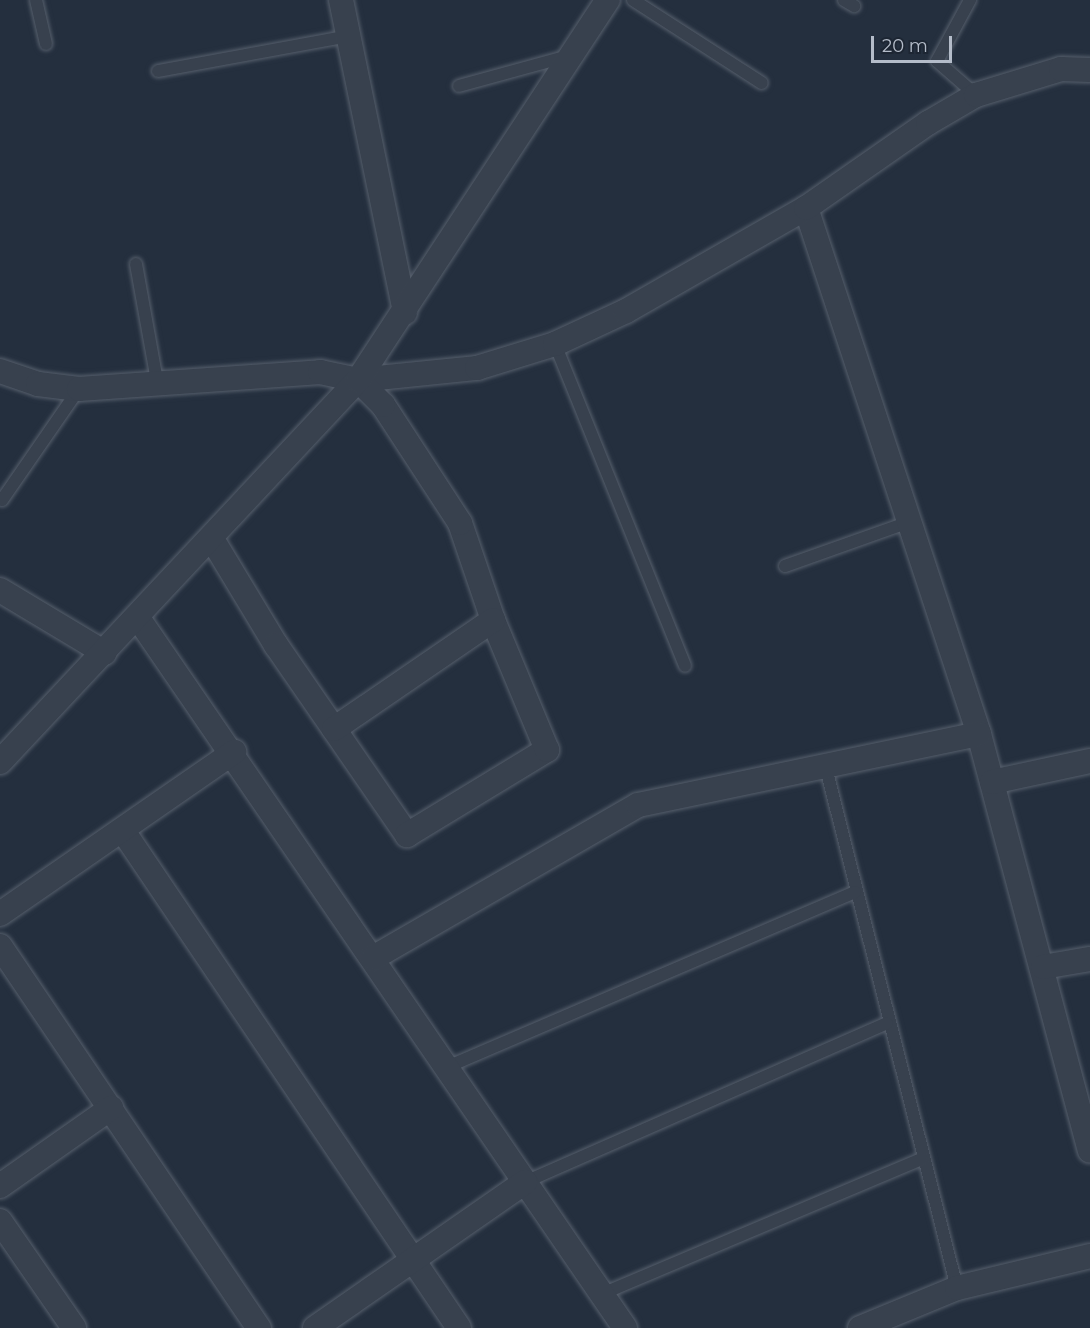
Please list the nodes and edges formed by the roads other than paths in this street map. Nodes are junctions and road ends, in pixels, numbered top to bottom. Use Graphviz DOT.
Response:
graph roads {
  1 [pos="36,0"];
  2 [pos="341,0"];
  3 [pos="608,0"];
  4 [pos="633,0"];
  5 [pos="970,0"];
  6 [pos="348,36"];
  7 [pos="46,44"];
  8 [pos="570,56"];
  9 [pos="1090,70"];
  10 [pos="158,71"];
  11 [pos="762,83"];
  12 [pos="459,86"];
  13 [pos="976,95"];
  14 [pos="806,208"];
  15 [pos="136,264"];
  16 [pos="405,313"];
  17 [pos="555,344"];
  18 [pos="0,371"];
  19 [pos="358,380"];
  20 [pos="158,386"];
  21 [pos="79,389"];
  22 [pos="2,500"];
  23 [pos="909,522"];
  24 [pos="212,539"];
  25 [pos="785,566"];
  26 [pos="0,590"];
  27 [pos="138,618"];
  28 [pos="493,620"];
  29 [pos="105,653"];
  30 [pos="685,666"];
  31 [pos="334,729"];
  32 [pos="979,734"];
  33 [pos="234,753"];
  34 [pos="1090,761"];
  35 [pos="0,762"];
  36 [pos="826,768"];
  37 [pos="992,782"];
  38 [pos="123,831"];
  39 [pos="855,892"];
  40 [pos="0,914"];
  41 [pos="0,946"];
  42 [pos="373,958"];
  43 [pos="1090,959"];
  44 [pos="1042,968"];
  45 [pos="887,1023"];
  46 [pos="447,1067"];
  47 [pos="111,1108"];
  48 [pos="1090,1150"];
  49 [pos="922,1159"];
  50 [pos="525,1182"];
  51 [pos="0,1186"];
  52 [pos="0,1221"];
  53 [pos="1090,1256"];
  54 [pos="413,1260"];
  55 [pos="957,1288"];
  56 [pos="602,1294"];
  57 [pos="74,1328"];
  58 [pos="258,1328"];
  59 [pos="315,1328"];
  60 [pos="459,1328"];
  61 [pos="625,1328"];
  62 [pos="860,1328"];
  1 -- 7 [label="lane"];
  2 -- 6 [label="street"];
  3 -- 8 [label="street"];
  4 -- 11 [label="lane"];
  5 -- 13 [label="lane"];
  6 -- 10 [label="lane"];
  6 -- 16 [label="street"];
  8 -- 12 [label="lane"];
  8 -- 16 [label="street"];
  9 -- 13 [label="street"];
  13 -- 14 [label="street"];
  14 -- 17 [label="street"];
  14 -- 23 [label="street"];
  15 -- 20 [label="lane"];
  16 -- 19 [label="street"];
  17 -- 19 [label="street"];
  17 -- 30 [label="lane"];
  18 -- 21 [label="street"];
  19 -- 20 [label="street"];
  19 -- 24 [label="street"];
  19 -- 28 [label="street"];
  20 -- 21 [label="street"];
  21 -- 22 [label="lane"];
  23 -- 25 [label="lane"];
  23 -- 32 [label="street"];
  24 -- 27 [label="street"];
  24 -- 31 [label="street"];
  26 -- 29 [label="street"];
  27 -- 29 [label="street"];
  27 -- 33 [label="street"];
  28 -- 31 [label="street"];
  28 -- 31 [label="street"];
  29 -- 35 [label="street"];
  32 -- 36 [label="street"];
  32 -- 37 [label="street"];
  33 -- 38 [label="street"];
  33 -- 42 [label="street"];
  34 -- 37 [label="street"];
  36 -- 39 [label="lane"];
  36 -- 42 [label="street"];
  37 -- 44 [label="street"];
  38 -- 40 [label="street"];
  38 -- 54 [label="street"];
  39 -- 45 [label="lane"];
  39 -- 46 [label="lane"];
  41 -- 47 [label="street"];
  42 -- 46 [label="street"];
  43 -- 44 [label="street"];
  44 -- 48 [label="street"];
  45 -- 49 [label="lane"];
  45 -- 50 [label="lane"];
  46 -- 50 [label="street"];
  47 -- 51 [label="street"];
  47 -- 58 [label="street"];
  49 -- 55 [label="lane"];
  49 -- 56 [label="lane"];
  50 -- 54 [label="street"];
  50 -- 56 [label="street"];
  52 -- 57 [label="street"];
  53 -- 55 [label="street"];
  54 -- 59 [label="street"];
  54 -- 60 [label="street"];
  55 -- 62 [label="street"];
  56 -- 61 [label="street"];
}
